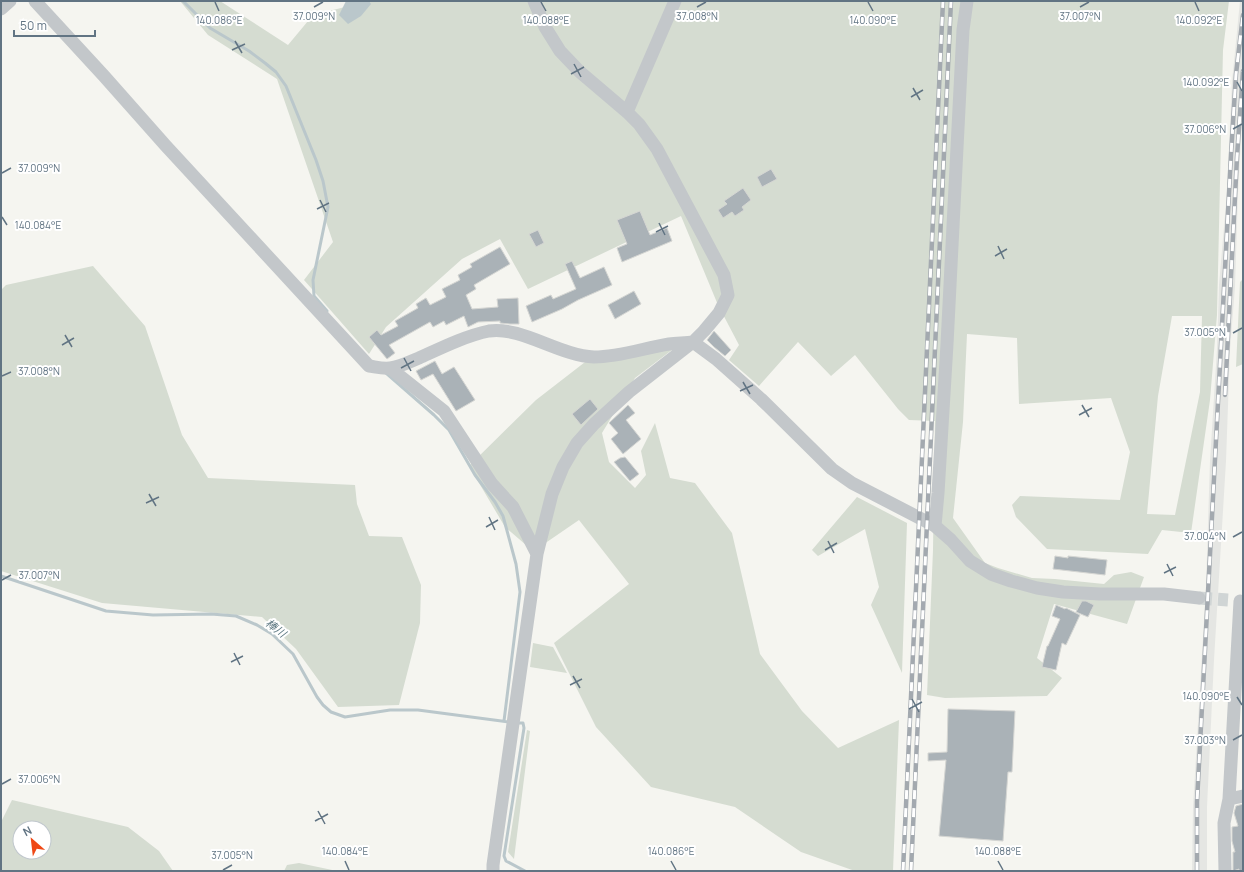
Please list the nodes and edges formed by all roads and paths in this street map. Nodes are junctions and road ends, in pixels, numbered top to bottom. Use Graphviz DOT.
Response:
graph roads {
  1 [pos="10,1"];
  2 [pos="35,1"];
  3 [pos="534,1"];
  4 [pos="675,1"];
  5 [pos="967,1"];
  6 [pos="1,9"];
  7 [pos="627,112"];
  8 [pos="693,342"];
  9 [pos="390,368"];
  10 [pos="934,526"];
  11 [pos="537,554"];
  12 [pos="1199,598"];
  13 [pos="1237,601"];
  14 [pos="1243,796"];
  15 [pos="1229,799"];
  16 [pos="493,871"];
  17 [pos="1225,871"];
  1 -- 6 [label="street"];
  2 -- 9 [label="street"];
  3 -- 7 [label="street"];
  4 -- 7 [label="street"];
  5 -- 10 [label="street"];
  7 -- 8 [label="street"];
  8 -- 9 [label="street"];
  8 -- 10 [label="street"];
  8 -- 11 [label="street"];
  9 -- 11 [label="street"];
  10 -- 12 [label="street"];
  11 -- 16 [label="street"];
  13 -- 15 [label="street"];
  14 -- 15 [label="street"];
  15 -- 17 [label="street"];
}
